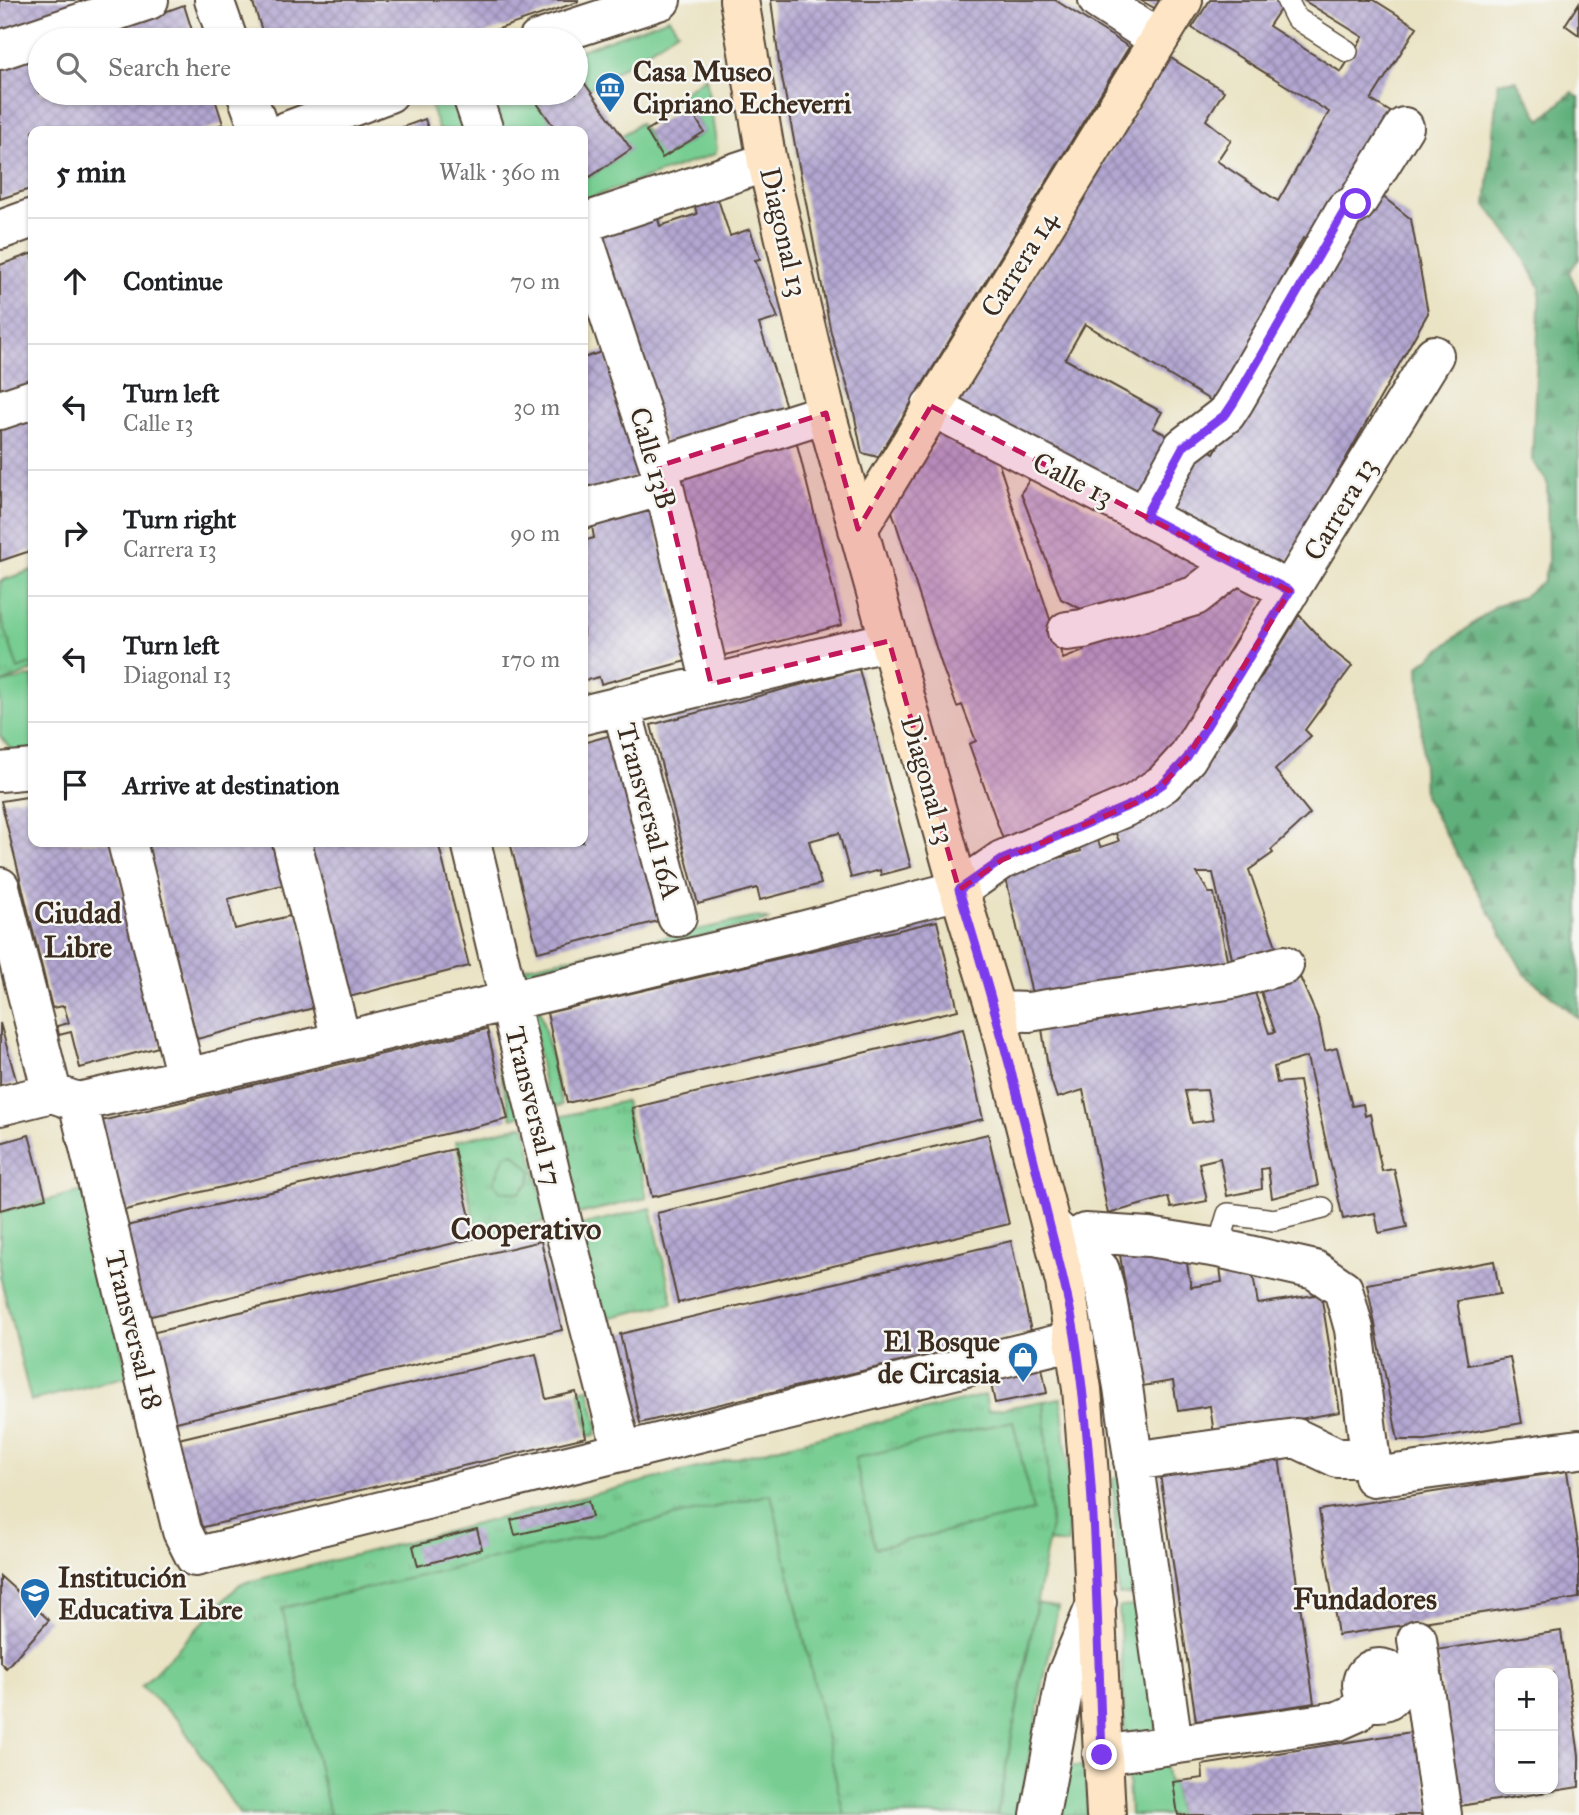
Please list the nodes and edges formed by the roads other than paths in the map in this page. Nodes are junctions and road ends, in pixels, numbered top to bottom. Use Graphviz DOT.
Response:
graph roads {
  1 [pos="149,0"];
  2 [pos="214,0"];
  3 [pos="661,0"];
  4 [pos="738,0"];
  5 [pos="1098,0"];
  6 [pos="1183,0"];
  7 [pos="1287,0"];
  8 [pos="599,10"];
  9 [pos="66,28"];
  10 [pos="224,28"];
  11 [pos="562,28"];
  12 [pos="1158,39"];
  13 [pos="28,41"];
  14 [pos="0,50"];
  15 [pos="1347,51"];
  16 [pos="250,105"];
  17 [pos="357,105"];
  18 [pos="475,105"];
  19 [pos="258,126"];
  20 [pos="300,126"];
  21 [pos="482,126"];
  22 [pos="1404,127"];
  23 [pos="767,162"];
  24 [pos="28,220"];
  25 [pos="588,221"];
  26 [pos="0,230"];
  27 [pos="588,269"];
  28 [pos="598,336"];
  29 [pos="1434,355"];
  30 [pos="28,401"];
  31 [pos="931,406"];
  32 [pos="0,410"];
  33 [pos="826,413"];
  34 [pos="661,476"];
  35 [pos="588,507"];
  36 [pos="1145,516"];
  37 [pos="858,529"];
  38 [pos="1236,564"];
  39 [pos="1290,591"];
  40 [pos="1067,631"];
  41 [pos="889,641"];
  42 [pos="711,684"];
  43 [pos="621,705"];
  44 [pos="588,714"];
  45 [pos="28,769"];
  46 [pos="0,772"];
  47 [pos="128,847"];
  48 [pos="293,847"];
  49 [pos="472,847"];
  50 [pos="0,887"];
  51 [pos="959,890"];
  52 [pos="677,917"];
  53 [pos="1284,965"];
  54 [pos="508,1001"];
  55 [pos="996,1011"];
  56 [pos="341,1040"];
  57 [pos="186,1078"];
  58 [pos="65,1097"];
  59 [pos="0,1106"];
  60 [pos="1323,1208"];
  61 [pos="1060,1232"];
  62 [pos="1219,1248"];
  63 [pos="1075,1340"];
  64 [pos="1579,1449"];
  65 [pos="622,1451"];
  66 [pos="1133,1461"];
  67 [pos="1372,1468"];
  68 [pos="1097,1602"];
  69 [pos="1417,1639"];
  70 [pos="1367,1697"];
  71 [pos="1173,1744"];
  72 [pos="1102,1755"];
  73 [pos="1040,1815"];
  74 [pos="1106,1815"];
  75 [pos="1442,1815"];
  1 -- 9 [label="street"];
  2 -- 10 [label="street"];
  3 -- 8 [label="street"];
  4 -- 23 [label="main road, Diagonal 13"];
  5 -- 12 [label="street"];
  6 -- 12 [label="main road, Carrera 14"];
  7 -- 15 [label="lane"];
  8 -- 11 [label="street"];
  12 -- 31 [label="main road, Carrera 14"];
  13 -- 14 [label="street"];
  16 -- 19 [label="street"];
  17 -- 20 [label="street"];
  18 -- 21 [label="street"];
  22 -- 36 [label="street"];
  23 -- 25 [label="street"];
  23 -- 33 [label="main road, Diagonal 13"];
  24 -- 26 [label="street"];
  27 -- 28 [label="street, Calle 13B"];
  28 -- 34 [label="street, Calle 13B"];
  29 -- 39 [label="street, Carrera 13"];
  30 -- 32 [label="street"];
  31 -- 36 [label="street, Calle 13"];
  31 -- 37 [label="main road, Carrera 14"];
  33 -- 34 [label="street"];
  33 -- 37 [label="main road, Diagonal 13"];
  34 -- 35 [label="street"];
  34 -- 42 [label="street, Calle 13B"];
  36 -- 38 [label="street, Calle 13"];
  37 -- 41 [label="main road, Diagonal 13"];
  38 -- 39 [label="street, Calle 13"];
  38 -- 40 [label="street"];
  39 -- 51 [label="street, Carrera 13"];
  41 -- 42 [label="street"];
  41 -- 51 [label="main road, Diagonal 13"];
  42 -- 43 [label="street"];
  43 -- 44 [label="street"];
  43 -- 52 [label="street, Transversal 16A"];
  45 -- 46 [label="street"];
  47 -- 57 [label="street"];
  48 -- 56 [label="street"];
  49 -- 54 [label="street, Transversal 17"];
  50 -- 58 [label="street, Transversal 18"];
  51 -- 54 [label="street"];
  51 -- 55 [label="main road, Diagonal 13"];
  53 -- 55 [label="street"];
  54 -- 56 [label="street"];
  54 -- 65 [label="street, Transversal 17"];
  55 -- 61 [label="main road, Diagonal 13"];
  56 -- 57 [label="street"];
  57 -- 58 [label="street"];
  58 -- 59 [label="street"];
  58 -- 65 [label="street, Transversal 18"];
  60 -- 62 [label="lane"];
  61 -- 62 [label="street"];
  61 -- 63 [label="main road, Diagonal 13"];
  61 -- 66 [label="street"];
  62 -- 67 [label="street"];
  63 -- 65 [label="street"];
  63 -- 68 [label="main road, Diagonal 13"];
  64 -- 67 [label="street"];
  66 -- 67 [label="street"];
  66 -- 71 [label="street"];
  68 -- 72 [label="main road, Diagonal 13"];
  68 -- 73 [label="street"];
  69 -- 75 [label="street"];
  70 -- 71 [label="street"];
  71 -- 72 [label="street"];
  72 -- 74 [label="main road, Diagonal 13"];
}
